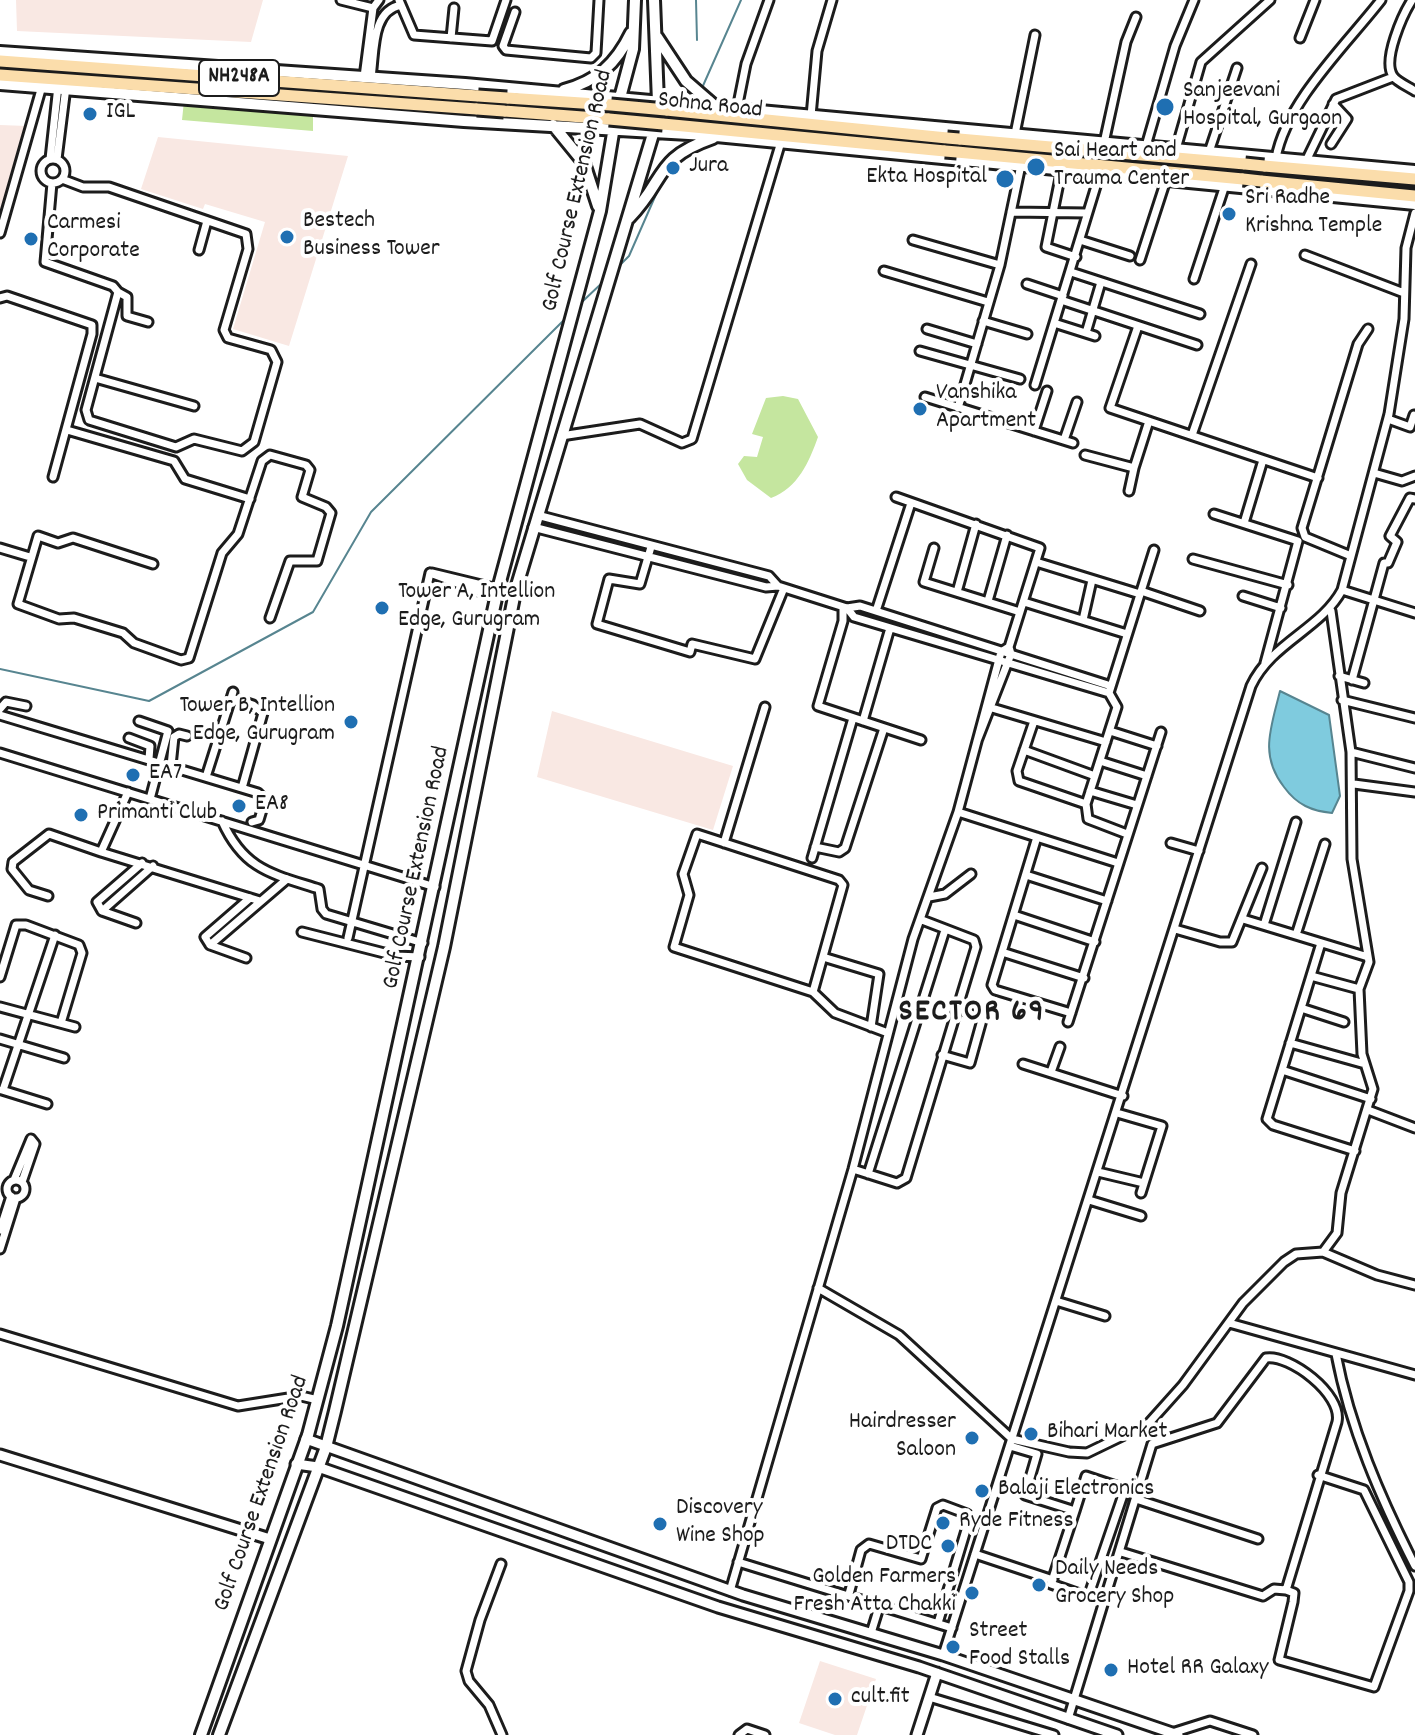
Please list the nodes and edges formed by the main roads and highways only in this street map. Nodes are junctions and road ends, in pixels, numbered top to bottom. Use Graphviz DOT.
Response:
graph roads {
  1 [pos="635,0"];
  2 [pos="654,0"];
  3 [pos="635,26"];
  4 [pos="655,36"];
  5 [pos="1,53"];
  6 [pos="0,75"];
  7 [pos="0,84"];
  8 [pos="492,86"];
  9 [pos="554,92"];
  10 [pos="615,102"];
  11 [pos="662,106"];
  12 [pos="716,107"];
  13 [pos="489,122"];
  14 [pos="611,124"];
  15 [pos="553,125"];
  16 [pos="653,134"];
  17 [pos="953,135"];
  18 [pos="715,137"];
  19 [pos="950,154"];
  20 [pos="1250,160"];
  21 [pos="1415,171"];
  22 [pos="1415,179"];
  23 [pos="1252,183"];
  24 [pos="1415,196"];
  25 [pos="1415,204"];
  26 [pos="600,211"];
  27 [pos="628,219"];
  28 [pos="201,1735"];
  29 [pos="219,1735"];
  1 -- 3 [label="main road, Golf Course Extension Road"];
  2 -- 4 [label="main road"];
  3 -- 9 [label="main road"];
  3 -- 10 [label="main road, Golf Course Extension Road"];
  4 -- 11 [label="main road"];
  4 -- 12 [label="main road"];
  5 -- 8 [label="main road"];
  5 -- 10 [label="highway, Sohna Road / NH248A, bridge"];
  6 -- 14 [label="highway, Sohna Road / NH248A, bridge"];
  7 -- 13 [label="main road"];
  8 -- 9 [label="main road"];
  8 -- 13 [label="main road"];
  9 -- 10 [label="main road"];
  10 -- 11 [label="highway, Sohna Road / NH248A, bridge"];
  10 -- 14 [label="main road, Golf Course Extension Road"];
  11 -- 12 [label="main road"];
  11 -- 16 [label="main road"];
  11 -- 17 [label="highway, Sohna Road / NH248A"];
  12 -- 17 [label="main road"];
  13 -- 15 [label="main road"];
  14 -- 15 [label="main road"];
  14 -- 16 [label="main road"];
  14 -- 19 [label="highway, Sohna Road / NH248A, bridge"];
  14 -- 26 [label="main road, Golf Course Extension Road"];
  15 -- 26 [label="main road"];
  16 -- 18 [label="main road"];
  16 -- 27 [label="main road"];
  17 -- 19 [label="main road"];
  17 -- 20 [label="highway, Sohna Road / NH248A"];
  17 -- 20 [label="main road"];
  18 -- 19 [label="main road"];
  18 -- 27 [label="main road"];
  19 -- 23 [label="highway, Sohna Road / NH248A"];
  19 -- 23 [label="main road"];
  20 -- 21 [label="main road"];
  20 -- 22 [label="highway, Sohna Road / NH248A, bridge"];
  20 -- 23 [label="main road"];
  23 -- 24 [label="highway, Sohna Road / NH248A"];
  23 -- 25 [label="main road"];
  26 -- 28 [label="main road, Golf Course Extension Road"];
  27 -- 29 [label="main road"];
}
